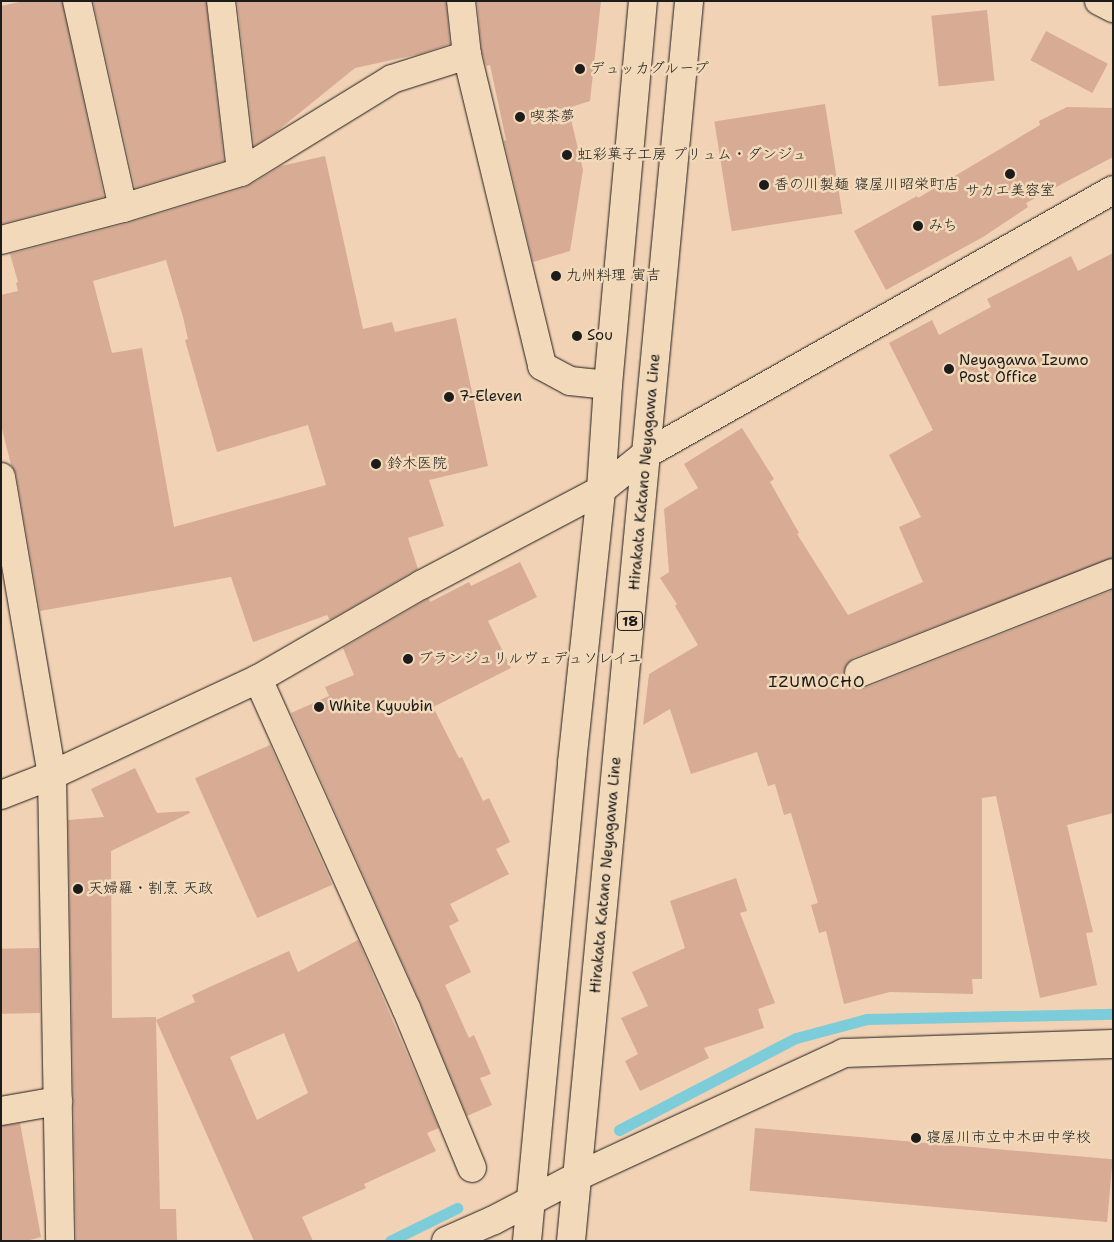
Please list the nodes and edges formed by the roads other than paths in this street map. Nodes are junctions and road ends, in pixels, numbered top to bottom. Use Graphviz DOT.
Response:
graph roads {
  1 [pos="77,1"];
  2 [pos="221,1"];
  3 [pos="461,1"];
  4 [pos="643,1"];
  5 [pos="689,1"];
  6 [pos="1099,1"];
  7 [pos="1113,8"];
  8 [pos="468,55"];
  9 [pos="241,172"];
  10 [pos="1113,190"];
  11 [pos="123,208"];
  12 [pos="1,240"];
  13 [pos="608,385"];
  14 [pos="646,454"];
  15 [pos="1,477"];
  16 [pos="601,490"];
  17 [pos="1113,573"];
  18 [pos="859,673"];
  19 [pos="258,680"];
  20 [pos="52,774"];
  21 [pos="1,795"];
  22 [pos="1113,1044"];
  23 [pos="58,1101"];
  24 [pos="1,1111"];
  25 [pos="472,1168"];
  26 [pos="578,1176"];
  27 [pos="532,1200"];
  28 [pos="60,1241"];
  29 [pos="446,1241"];
  30 [pos="527,1241"];
  31 [pos="571,1241"];
  1 -- 11 [label="street"];
  2 -- 9 [label="street"];
  3 -- 8 [label="street"];
  4 -- 13 [label="street"];
  5 -- 14 [label="street, Hirakata Katano Neyagawa Line / 18"];
  6 -- 7 [label="street"];
  8 -- 9 [label="street"];
  8 -- 13 [label="street"];
  9 -- 11 [label="street"];
  10 -- 14 [label="street"];
  11 -- 12 [label="street"];
  13 -- 16 [label="street"];
  14 -- 16 [label="street"];
  14 -- 26 [label="street, Hirakata Katano Neyagawa Line / 18"];
  15 -- 20 [label="street"];
  16 -- 19 [label="street"];
  16 -- 27 [label="street"];
  17 -- 18 [label="street"];
  19 -- 20 [label="street"];
  19 -- 25 [label="street"];
  20 -- 21 [label="street"];
  20 -- 23 [label="street"];
  22 -- 26 [label="street"];
  23 -- 24 [label="street"];
  23 -- 28 [label="street"];
  26 -- 27 [label="street"];
  26 -- 31 [label="street, Hirakata Katano Neyagawa Line / 18"];
  27 -- 29 [label="street"];
  27 -- 30 [label="street"];
}
